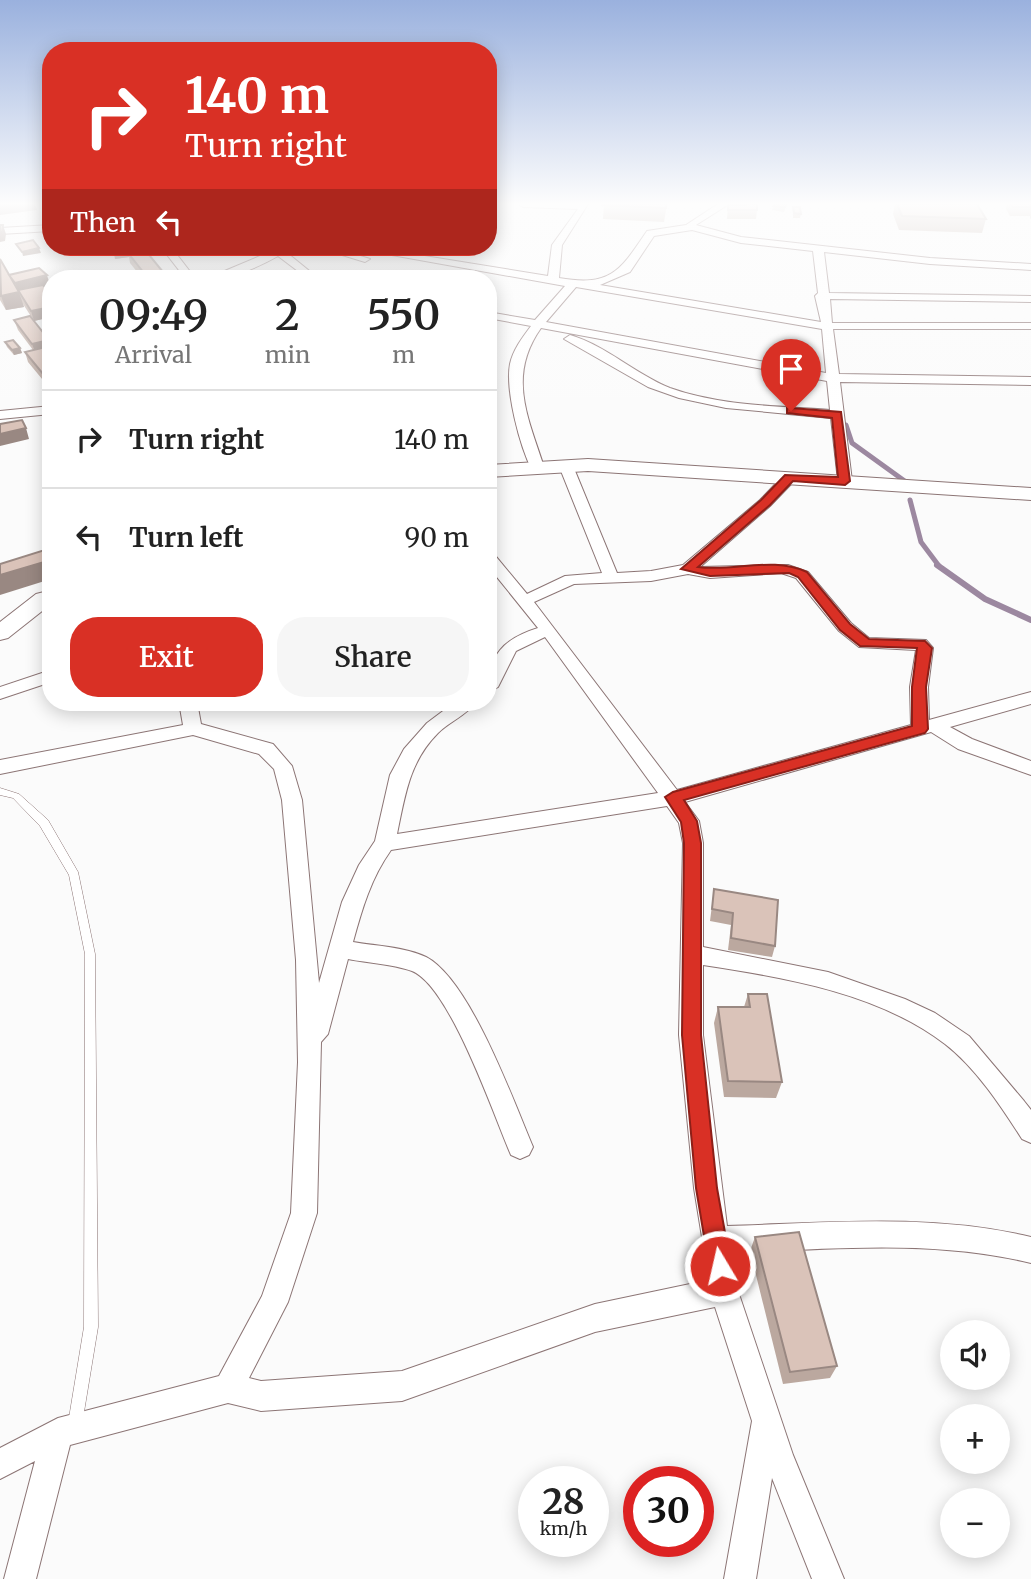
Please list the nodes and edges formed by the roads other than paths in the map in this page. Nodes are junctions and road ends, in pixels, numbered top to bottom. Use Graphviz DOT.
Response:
graph roads {
  1 [pos="528,278"];
  2 [pos="553,278"];
  3 [pos="608,278"];
  4 [pos="820,278"];
  5 [pos="553,282"];
  6 [pos="578,286"];
  7 [pos="821,296"];
  8 [pos="1031,299"];
  9 [pos="497,317"];
  10 [pos="537,326"];
  11 [pos="827,326"];
  12 [pos="1031,326"];
  13 [pos="833,378"];
  14 [pos="1031,381"];
  15 [pos="42,411"];
  16 [pos="0,415"];
  17 [pos="837,415"];
  18 [pos="566,466"];
  19 [pos="537,467"];
  20 [pos="497,470"];
  21 [pos="790,477"];
  22 [pos="845,481"];
  23 [pos="1031,494"];
  24 [pos="497,567"];
  25 [pos="688,569"];
  26 [pos="612,579"];
  27 [pos="42,599"];
  28 [pos="524,601"];
  29 [pos="42,602"];
  30 [pos="0,611"];
  31 [pos="548,631"];
  32 [pos="0,633"];
  33 [pos="497,676"];
  34 [pos="42,679"];
  35 [pos="0,693"];
  36 [pos="1031,698"];
  37 [pos="190,711"];
  38 [pos="455,711"];
  39 [pos="927,727"];
  40 [pos="193,729"];
  41 [pos="0,767"];
  42 [pos="1031,768"];
  43 [pos="0,792"];
  44 [pos="673,797"];
  45 [pos="385,843"];
  46 [pos="342,949"];
  47 [pos="692,954"];
  48 [pos="310,1062"];
  49 [pos="1031,1131"];
  50 [pos="520,1147"];
  51 [pos="716,1240"];
  52 [pos="1031,1250"];
  53 [pos="724,1291"];
  54 [pos="228,1388"];
  55 [pos="766,1421"];
  56 [pos="66,1431"];
  57 [pos="0,1464"];
  58 [pos="20,1579"];
  59 [pos="740,1579"];
  60 [pos="828,1579"];
  1 -- 5 [label="street"];
  2 -- 5 [label="street"];
  3 -- 6 [label="street"];
  4 -- 7 [label="street"];
  5 -- 6 [label="street"];
  6 -- 10 [label="street"];
  6 -- 11 [label="street"];
  7 -- 8 [label="street"];
  7 -- 11 [label="street"];
  9 -- 10 [label="street"];
  10 -- 13 [label="street"];
  10 -- 17 [label="street"];
  10 -- 19 [label="street"];
  11 -- 12 [label="street"];
  11 -- 13 [label="street"];
  13 -- 14 [label="street"];
  13 -- 17 [label="street"];
  15 -- 16 [label="street"];
  17 -- 22 [label="street"];
  18 -- 19 [label="main road"];
  18 -- 21 [label="main road"];
  18 -- 26 [label="street"];
  19 -- 20 [label="main road"];
  21 -- 22 [label="main road"];
  21 -- 25 [label="street"];
  22 -- 23 [label="main road"];
  24 -- 28 [label="street"];
  25 -- 26 [label="street"];
  25 -- 39 [label="street"];
  26 -- 28 [label="street"];
  27 -- 30 [label="main road"];
  28 -- 31 [label="street"];
  29 -- 32 [label="main road"];
  31 -- 33 [label="street"];
  31 -- 44 [label="street"];
  34 -- 35 [label="street"];
  36 -- 39 [label="street"];
  37 -- 40 [label="street"];
  38 -- 45 [label="street"];
  39 -- 42 [label="street"];
  39 -- 44 [label="street"];
  40 -- 41 [label="street"];
  40 -- 48 [label="street"];
  43 -- 56 [label="lane"];
  44 -- 45 [label="street"];
  44 -- 47 [label="street"];
  45 -- 46 [label="street"];
  46 -- 48 [label="street"];
  46 -- 50 [label="street"];
  47 -- 49 [label="street"];
  47 -- 51 [label="street"];
  48 -- 54 [label="street"];
  51 -- 52 [label="street"];
  51 -- 53 [label="street"];
  53 -- 54 [label="street"];
  53 -- 55 [label="street"];
  54 -- 56 [label="street"];
  55 -- 59 [label="street"];
  55 -- 60 [label="street"];
  56 -- 57 [label="street"];
  56 -- 58 [label="street"];
}
